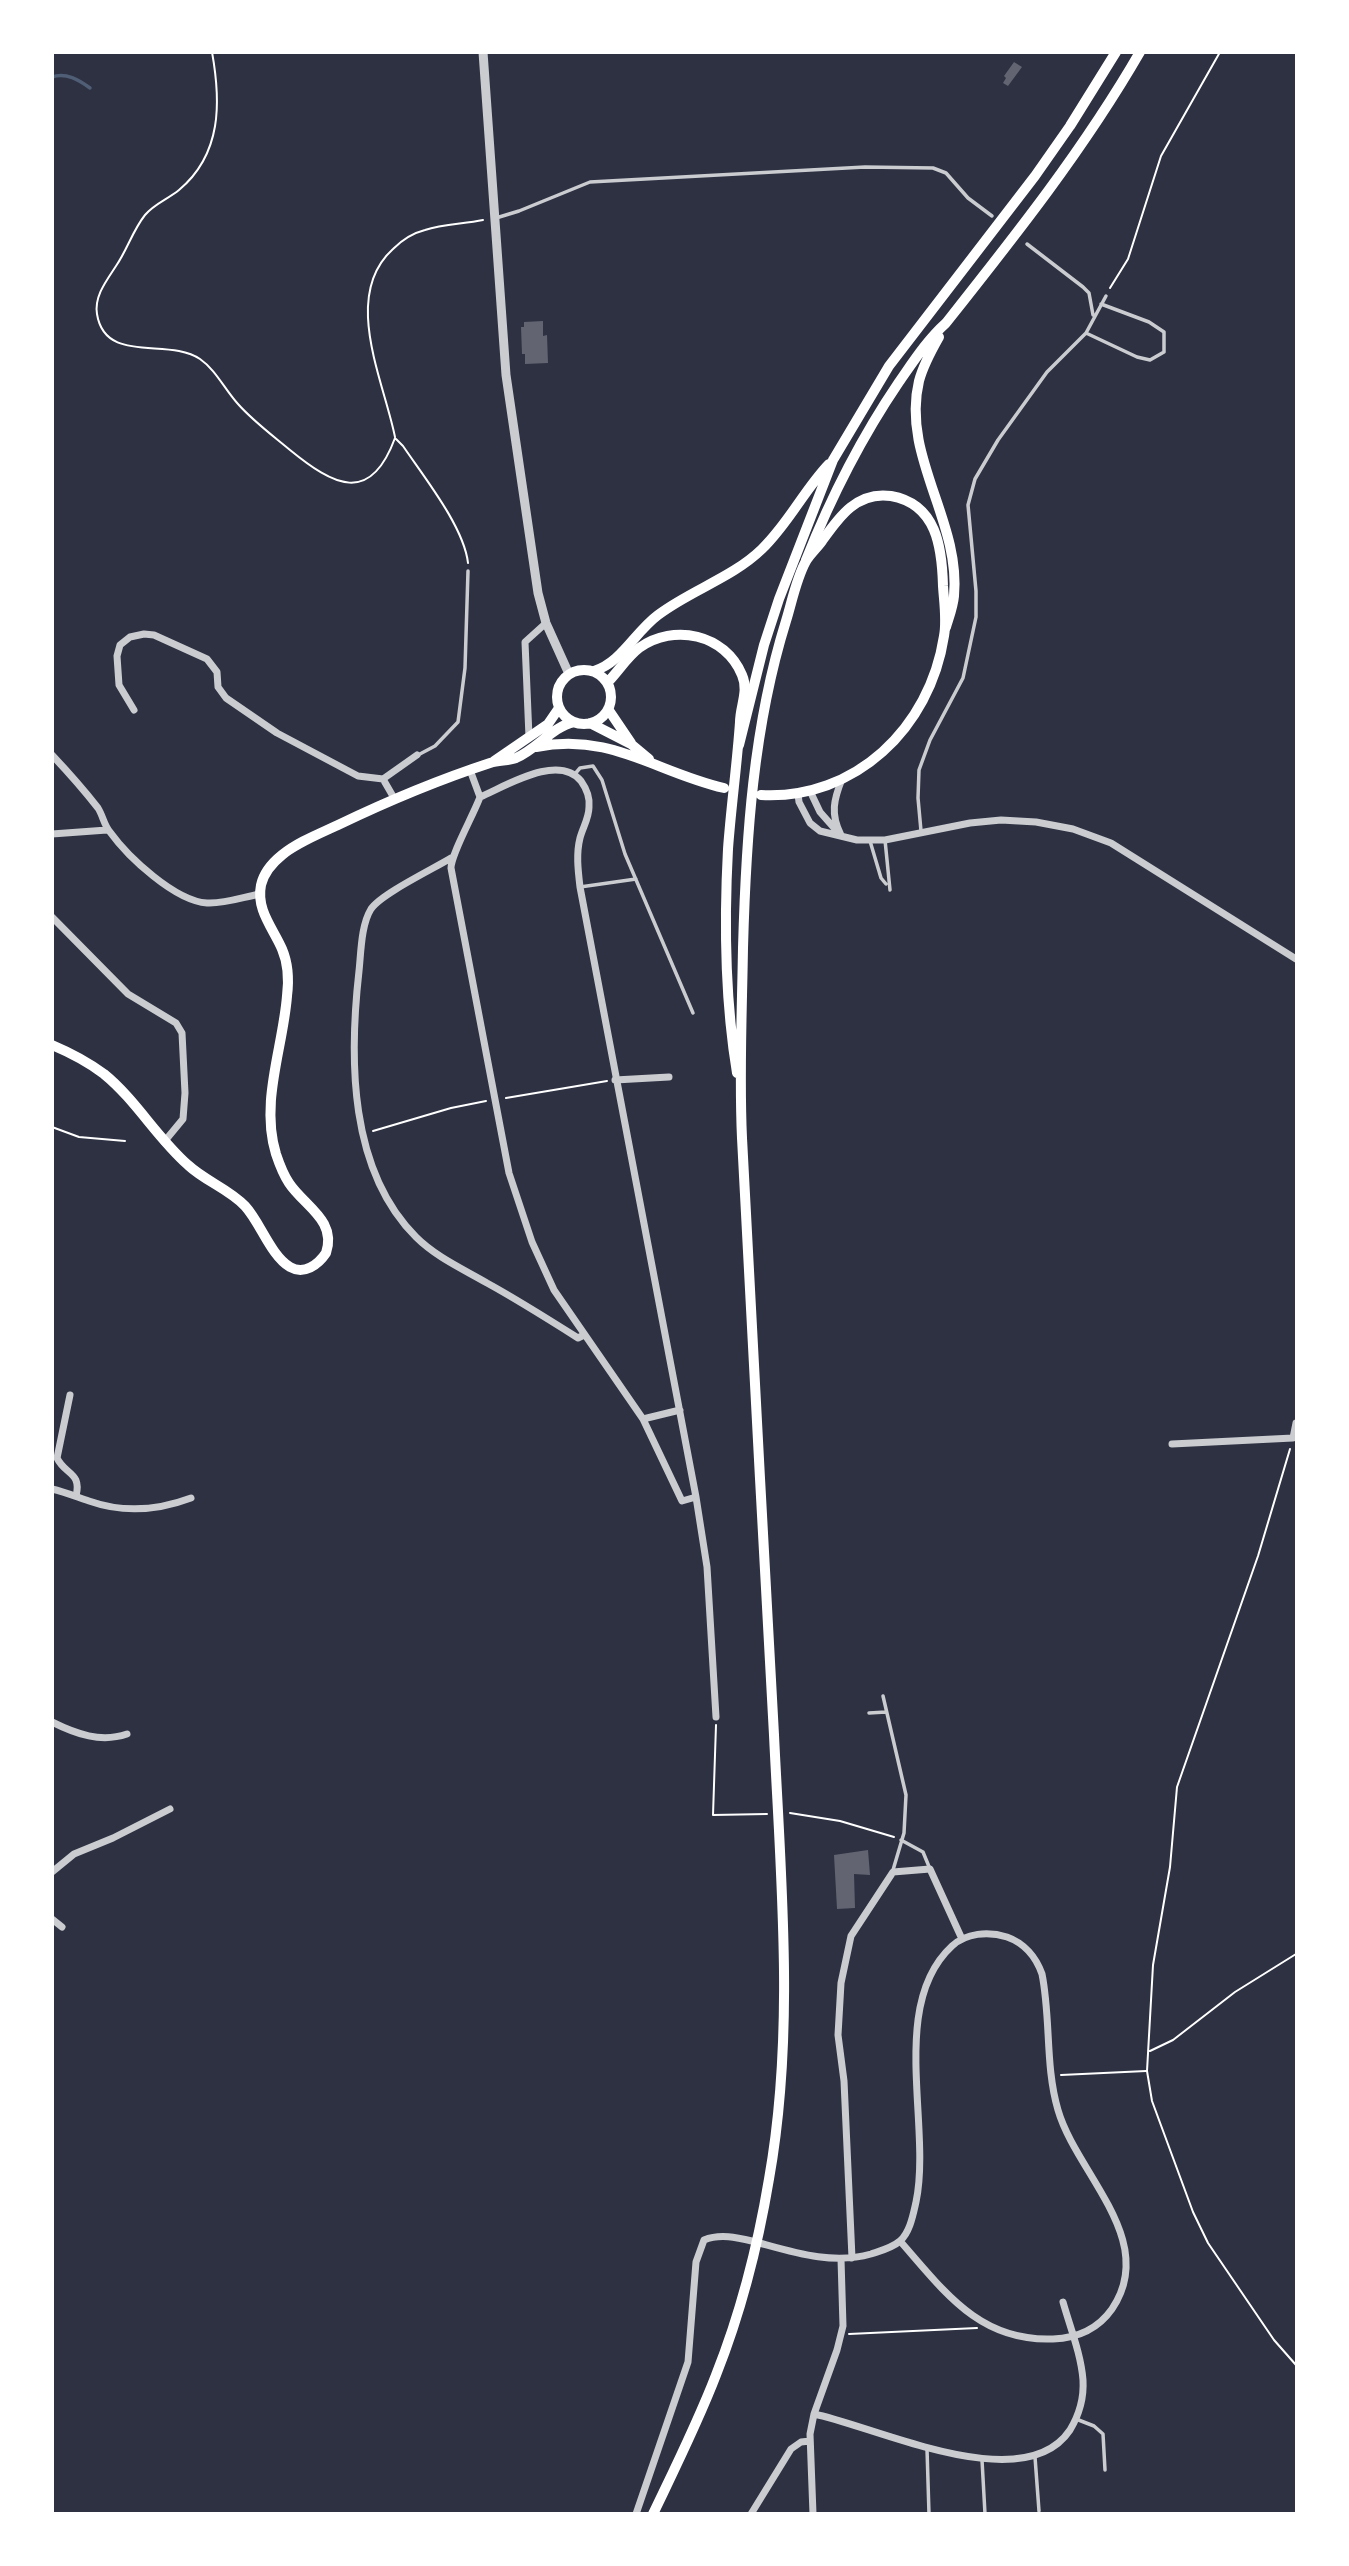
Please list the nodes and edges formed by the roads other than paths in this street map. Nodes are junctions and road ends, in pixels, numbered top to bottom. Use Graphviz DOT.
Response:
graph roads {
  1 [pos="483,52"];
  2 [pos="1116,52"];
  3 [pos="1140,52"];
  4 [pos="992,216"];
  5 [pos="494,218"];
  6 [pos="1027,244"];
  7 [pos="1106,296"];
  8 [pos="1101,303"];
  9 [pos="1094,317"];
  10 [pos="946,323"];
  11 [pos="1086,333"];
  12 [pos="833,460"];
  13 [pos="806,560"];
  14 [pos="468,571"];
  15 [pos="546,623"];
  16 [pos="946,627"];
  17 [pos="594,671"];
  18 [pos="569,674"];
  19 [pos="607,683"];
  20 [pos="559,708"];
  21 [pos="608,709"];
  22 [pos="134,710"];
  23 [pos="575,722"];
  24 [pos="590,723"];
  25 [pos="529,737"];
  26 [pos="631,744"];
  27 [pos="739,745"];
  28 [pos="536,747"];
  29 [pos="52,755"];
  30 [pos="417,755"];
  31 [pos="494,761"];
  32 [pos="653,762"];
  33 [pos="470,770"];
  34 [pos="574,775"];
  35 [pos="383,779"];
  36 [pos="842,779"];
  37 [pos="724,788"];
  38 [pos="810,791"];
  39 [pos="798,794"];
  40 [pos="761,795"];
  41 [pos="394,797"];
  42 [pos="480,797"];
  43 [pos="107,830"];
  44 [pos="922,833"];
  45 [pos="52,834"];
  46 [pos="841,835"];
  47 [pos="885,840"];
  48 [pos="870,841"];
  49 [pos="451,858"];
  50 [pos="636,879"];
  51 [pos="580,887"];
  52 [pos="260,894"];
  53 [pos="52,917"];
  54 [pos="1297,959"];
  55 [pos="693,1013"];
  56 [pos="52,1045"];
  57 [pos="669,1077"];
  58 [pos="615,1080"];
  59 [pos="740,1094"];
  60 [pos="167,1146"];
  61 [pos="583,1335"];
  62 [pos="70,1395"];
  63 [pos="680,1410"];
  64 [pos="643,1419"];
  65 [pos="1297,1423"];
  66 [pos="1172,1444"];
  67 [pos="52,1489"];
  68 [pos="76,1496"];
  69 [pos="191,1497"];
  70 [pos="696,1497"];
  71 [pos="883,1696"];
  72 [pos="886,1712"];
  73 [pos="869,1713"];
  74 [pos="716,1717"];
  75 [pos="52,1722"];
  76 [pos="127,1734"];
  77 [pos="170,1809"];
  78 [pos="901,1840"];
  79 [pos="930,1869"];
  80 [pos="52,1872"];
  81 [pos="892,1872"];
  82 [pos="52,1919"];
  83 [pos="62,1927"];
  84 [pos="961,1939"];
  85 [pos="900,2241"];
  86 [pos="757,2243"];
  87 [pos="852,2258"];
  88 [pos="841,2259"];
  89 [pos="1063,2302"];
  90 [pos="1073,2337"];
  91 [pos="814,2414"];
  92 [pos="1076,2419"];
  93 [pos="810,2441"];
  94 [pos="927,2447"];
  95 [pos="1035,2457"];
  96 [pos="982,2458"];
  97 [pos="1105,2470"];
  98 [pos="1039,2511"];
  99 [pos="636,2514"];
  100 [pos="653,2514"];
  101 [pos="751,2514"];
  102 [pos="813,2514"];
  103 [pos="929,2514"];
  104 [pos="985,2514"];
  1 -- 5 [label="street"];
  2 -- 12 [label="highway"];
  3 -- 10 [label="highway"];
  4 -- 5 [label="lane"];
  5 -- 15 [label="street"];
  6 -- 9 [label="lane"];
  7 -- 8 [label="lane"];
  8 -- 9 [label="lane"];
  8 -- 11 [label="lane"];
  9 -- 11 [label="lane"];
  10 -- 13 [label="highway"];
  10 -- 16 [label="highway"];
  11 -- 44 [label="lane"];
  12 -- 17 [label="highway"];
  12 -- 27 [label="highway"];
  13 -- 16 [label="main road"];
  13 -- 59 [label="main road"];
  14 -- 30 [label="lane"];
  15 -- 18 [label="street"];
  15 -- 25 [label="street"];
  16 -- 36 [label="main road"];
  17 -- 18 [label="main road"];
  17 -- 19 [label="main road"];
  18 -- 20 [label="main road"];
  19 -- 21 [label="main road"];
  19 -- 27 [label="main road"];
  20 -- 23 [label="main road"];
  20 -- 25 [label="main road"];
  21 -- 24 [label="main road"];
  21 -- 26 [label="main road"];
  22 -- 35 [label="street"];
  23 -- 24 [label="main road"];
  23 -- 28 [label="main road"];
  24 -- 26 [label="main road"];
  25 -- 31 [label="main road"];
  26 -- 32 [label="main road"];
  27 -- 59 [label="main road"];
  28 -- 31 [label="main road"];
  28 -- 32 [label="main road"];
  29 -- 43 [label="street"];
  30 -- 35 [label="street"];
  31 -- 33 [label="main road"];
  32 -- 37 [label="main road"];
  33 -- 41 [label="main road"];
  33 -- 42 [label="street"];
  34 -- 42 [label="street"];
  34 -- 50 [label="lane"];
  34 -- 51 [label="street"];
  35 -- 41 [label="street"];
  36 -- 38 [label="main road"];
  36 -- 46 [label="street"];
  38 -- 39 [label="main road"];
  38 -- 46 [label="street"];
  39 -- 40 [label="main road"];
  39 -- 46 [label="street"];
  41 -- 52 [label="main road"];
  42 -- 49 [label="street"];
  43 -- 45 [label="street"];
  43 -- 52 [label="street"];
  44 -- 47 [label="street"];
  44 -- 54 [label="street"];
  46 -- 48 [label="street"];
  47 -- 48 [label="street"];
  47 -- 48 [label="lane"];
  49 -- 61 [label="street"];
  49 -- 61 [label="street"];
  50 -- 51 [label="lane"];
  50 -- 55 [label="lane"];
  51 -- 58 [label="street"];
  52 -- 60 [label="main road"];
  53 -- 60 [label="street"];
  56 -- 60 [label="main road"];
  57 -- 58 [label="street"];
  58 -- 63 [label="street"];
  59 -- 86 [label="main road"];
  61 -- 64 [label="street"];
  62 -- 68 [label="street"];
  63 -- 64 [label="street"];
  63 -- 70 [label="street"];
  64 -- 70 [label="street"];
  65 -- 66 [label="street"];
  67 -- 68 [label="street"];
  68 -- 69 [label="street"];
  70 -- 74 [label="street"];
  71 -- 72 [label="lane"];
  72 -- 73 [label="lane"];
  72 -- 78 [label="lane"];
  75 -- 76 [label="street"];
  77 -- 80 [label="street"];
  78 -- 79 [label="lane"];
  78 -- 81 [label="lane"];
  79 -- 81 [label="street"];
  79 -- 84 [label="street"];
  81 -- 87 [label="street"];
  82 -- 83 [label="street"];
  84 -- 85 [label="street"];
  84 -- 90 [label="street"];
  85 -- 87 [label="street"];
  85 -- 90 [label="street"];
  86 -- 88 [label="street"];
  86 -- 99 [label="street"];
  86 -- 100 [label="main road"];
  87 -- 88 [label="street"];
  88 -- 91 [label="street"];
  89 -- 90 [label="street"];
  90 -- 92 [label="street"];
  91 -- 93 [label="street"];
  91 -- 94 [label="street"];
  92 -- 95 [label="street"];
  92 -- 97 [label="lane"];
  93 -- 101 [label="street"];
  93 -- 102 [label="street"];
  94 -- 96 [label="street"];
  94 -- 103 [label="lane"];
  95 -- 96 [label="street"];
  95 -- 98 [label="lane"];
  96 -- 104 [label="lane"];
}
